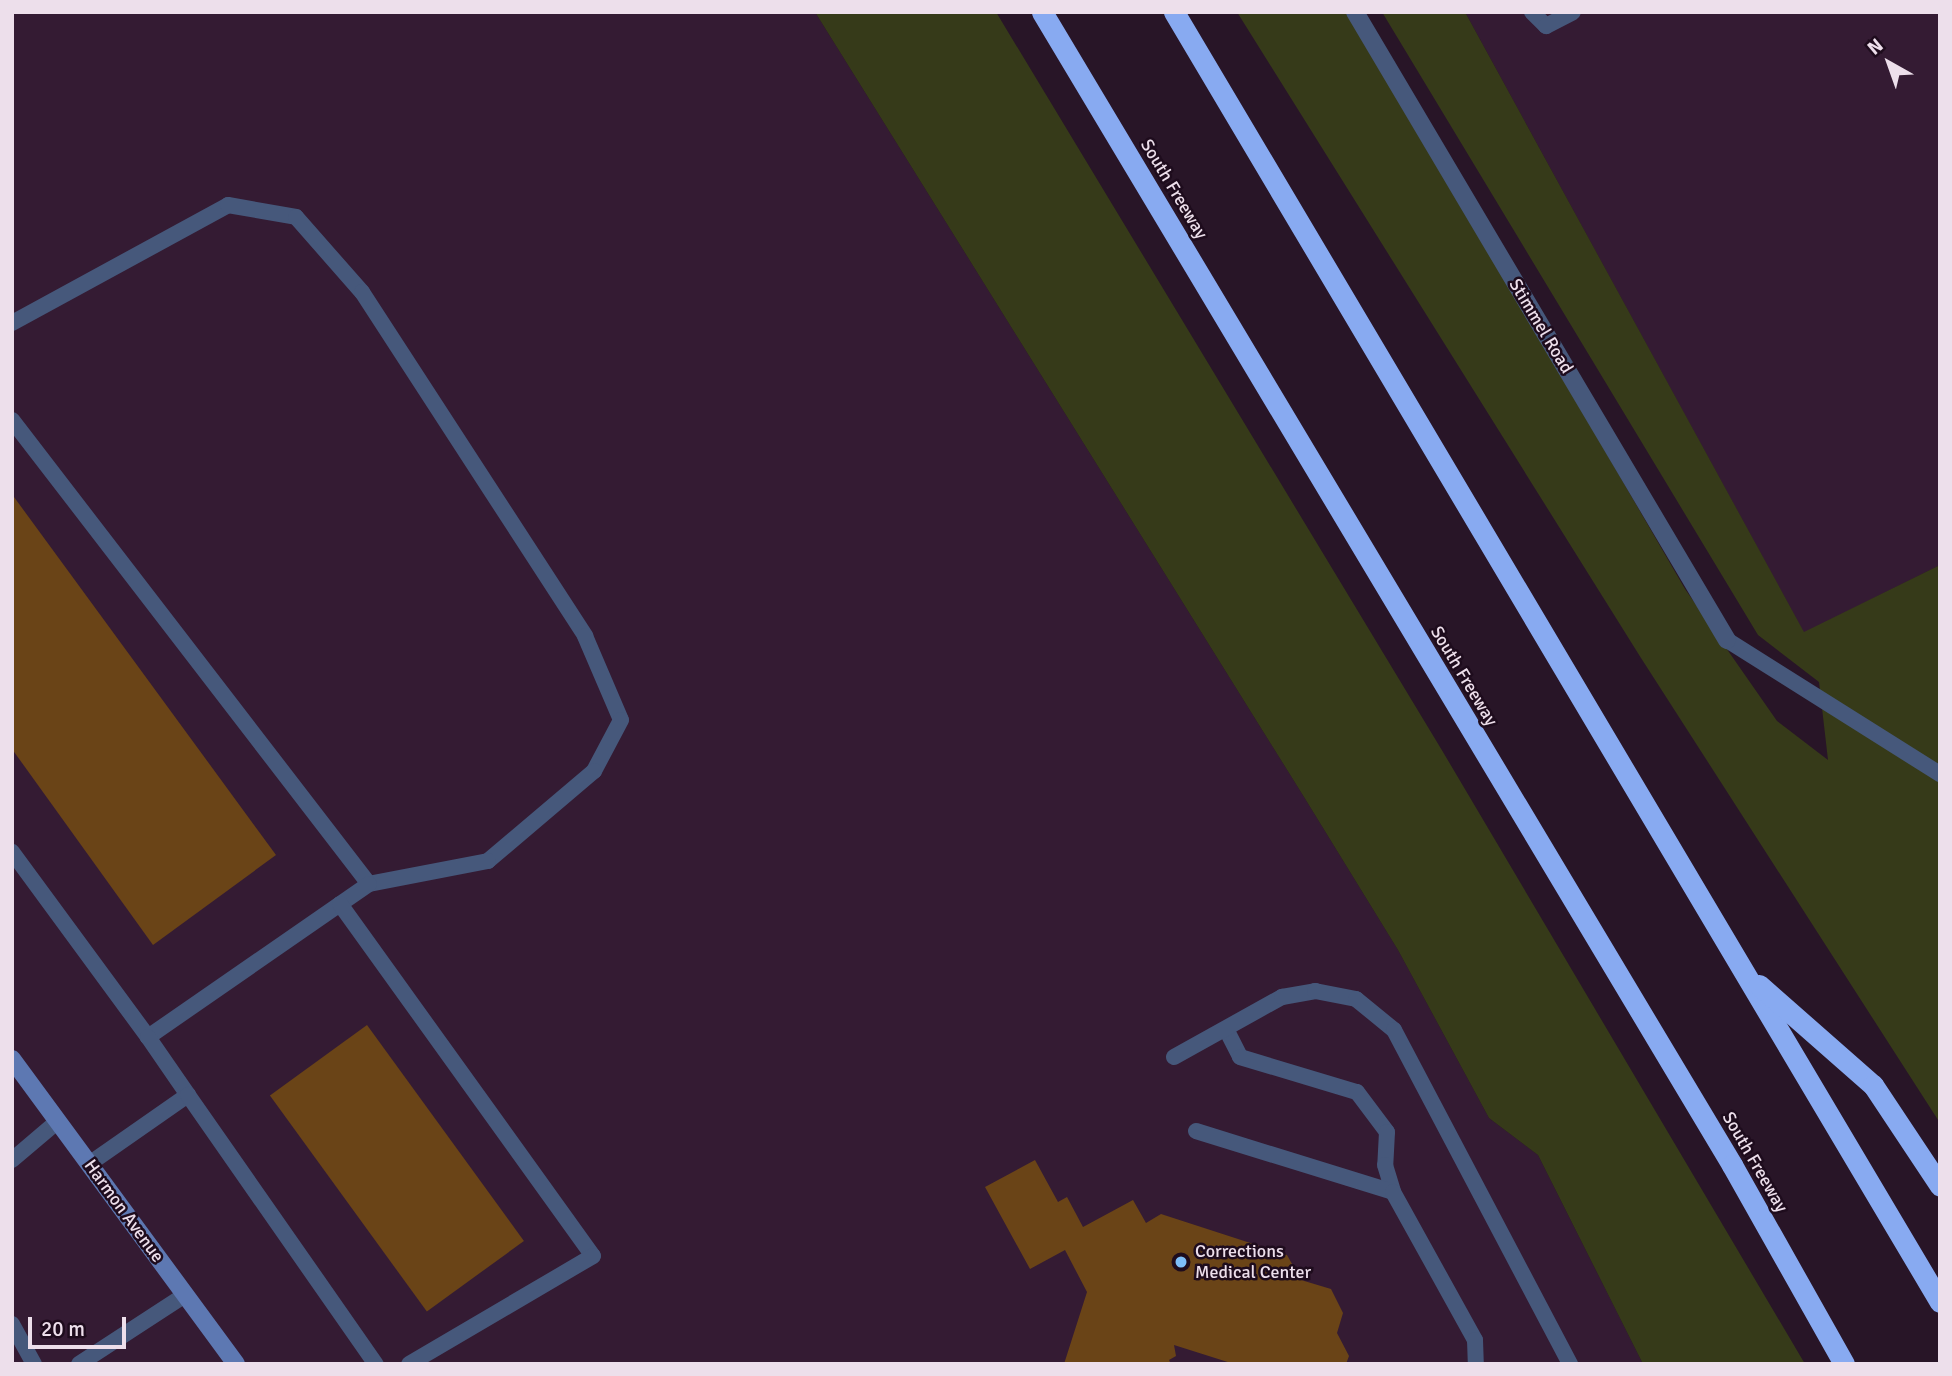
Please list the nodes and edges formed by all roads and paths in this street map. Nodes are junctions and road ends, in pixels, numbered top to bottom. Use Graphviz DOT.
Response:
graph roads {
  1 [pos="1042,12"];
  2 [pos="1174,12"];
  3 [pos="1355,12"];
  4 [pos="1532,12"];
  5 [pos="1573,12"];
  6 [pos="12,323"];
  7 [pos="12,420"];
  8 [pos="1727,640"];
  9 [pos="1940,774"];
  10 [pos="12,852"];
  11 [pos="369,884"];
  12 [pos="340,904"];
  13 [pos="1744,972"];
  14 [pos="1226,1029"];
  15 [pos="148,1037"];
  16 [pos="1174,1057"];
  17 [pos="12,1059"];
  18 [pos="188,1095"];
  19 [pos="58,1121"];
  20 [pos="1196,1131"];
  21 [pos="12,1160"];
  22 [pos="89,1164"];
  23 [pos="1940,1186"];
  24 [pos="1394,1192"];
  25 [pos="185,1295"];
  26 [pos="1940,1302"];
  27 [pos="12,1324"];
  28 [pos="34,1364"];
  29 [pos="79,1364"];
  30 [pos="236,1364"];
  31 [pos="376,1364"];
  32 [pos="409,1364"];
  33 [pos="1476,1364"];
  34 [pos="1570,1364"];
  35 [pos="1844,1364"];
  1 -- 35 [label="highway, South Freeway"];
  2 -- 13 [label="highway"];
  3 -- 8 [label="street, Stimmel Road"];
  4 -- 5 [label="lane"];
  6 -- 11 [label="lane"];
  7 -- 11 [label="lane"];
  8 -- 9 [label="lane"];
  10 -- 15 [label="lane"];
  11 -- 12 [label="lane"];
  12 -- 15 [label="lane"];
  12 -- 32 [label="lane"];
  13 -- 23 [label="highway"];
  13 -- 26 [label="highway"];
  14 -- 16 [label="lane"];
  14 -- 24 [label="lane"];
  14 -- 34 [label="lane"];
  15 -- 18 [label="lane"];
  17 -- 19 [label="main road, Harmon Avenue"];
  18 -- 22 [label="lane"];
  18 -- 31 [label="lane"];
  19 -- 21 [label="lane"];
  19 -- 22 [label="main road, Harmon Avenue"];
  20 -- 24 [label="lane"];
  22 -- 25 [label="main road, Harmon Avenue"];
  24 -- 33 [label="lane"];
  25 -- 29 [label="lane"];
  25 -- 30 [label="main road, Harmon Avenue"];
  27 -- 28 [label="lane"];
}
